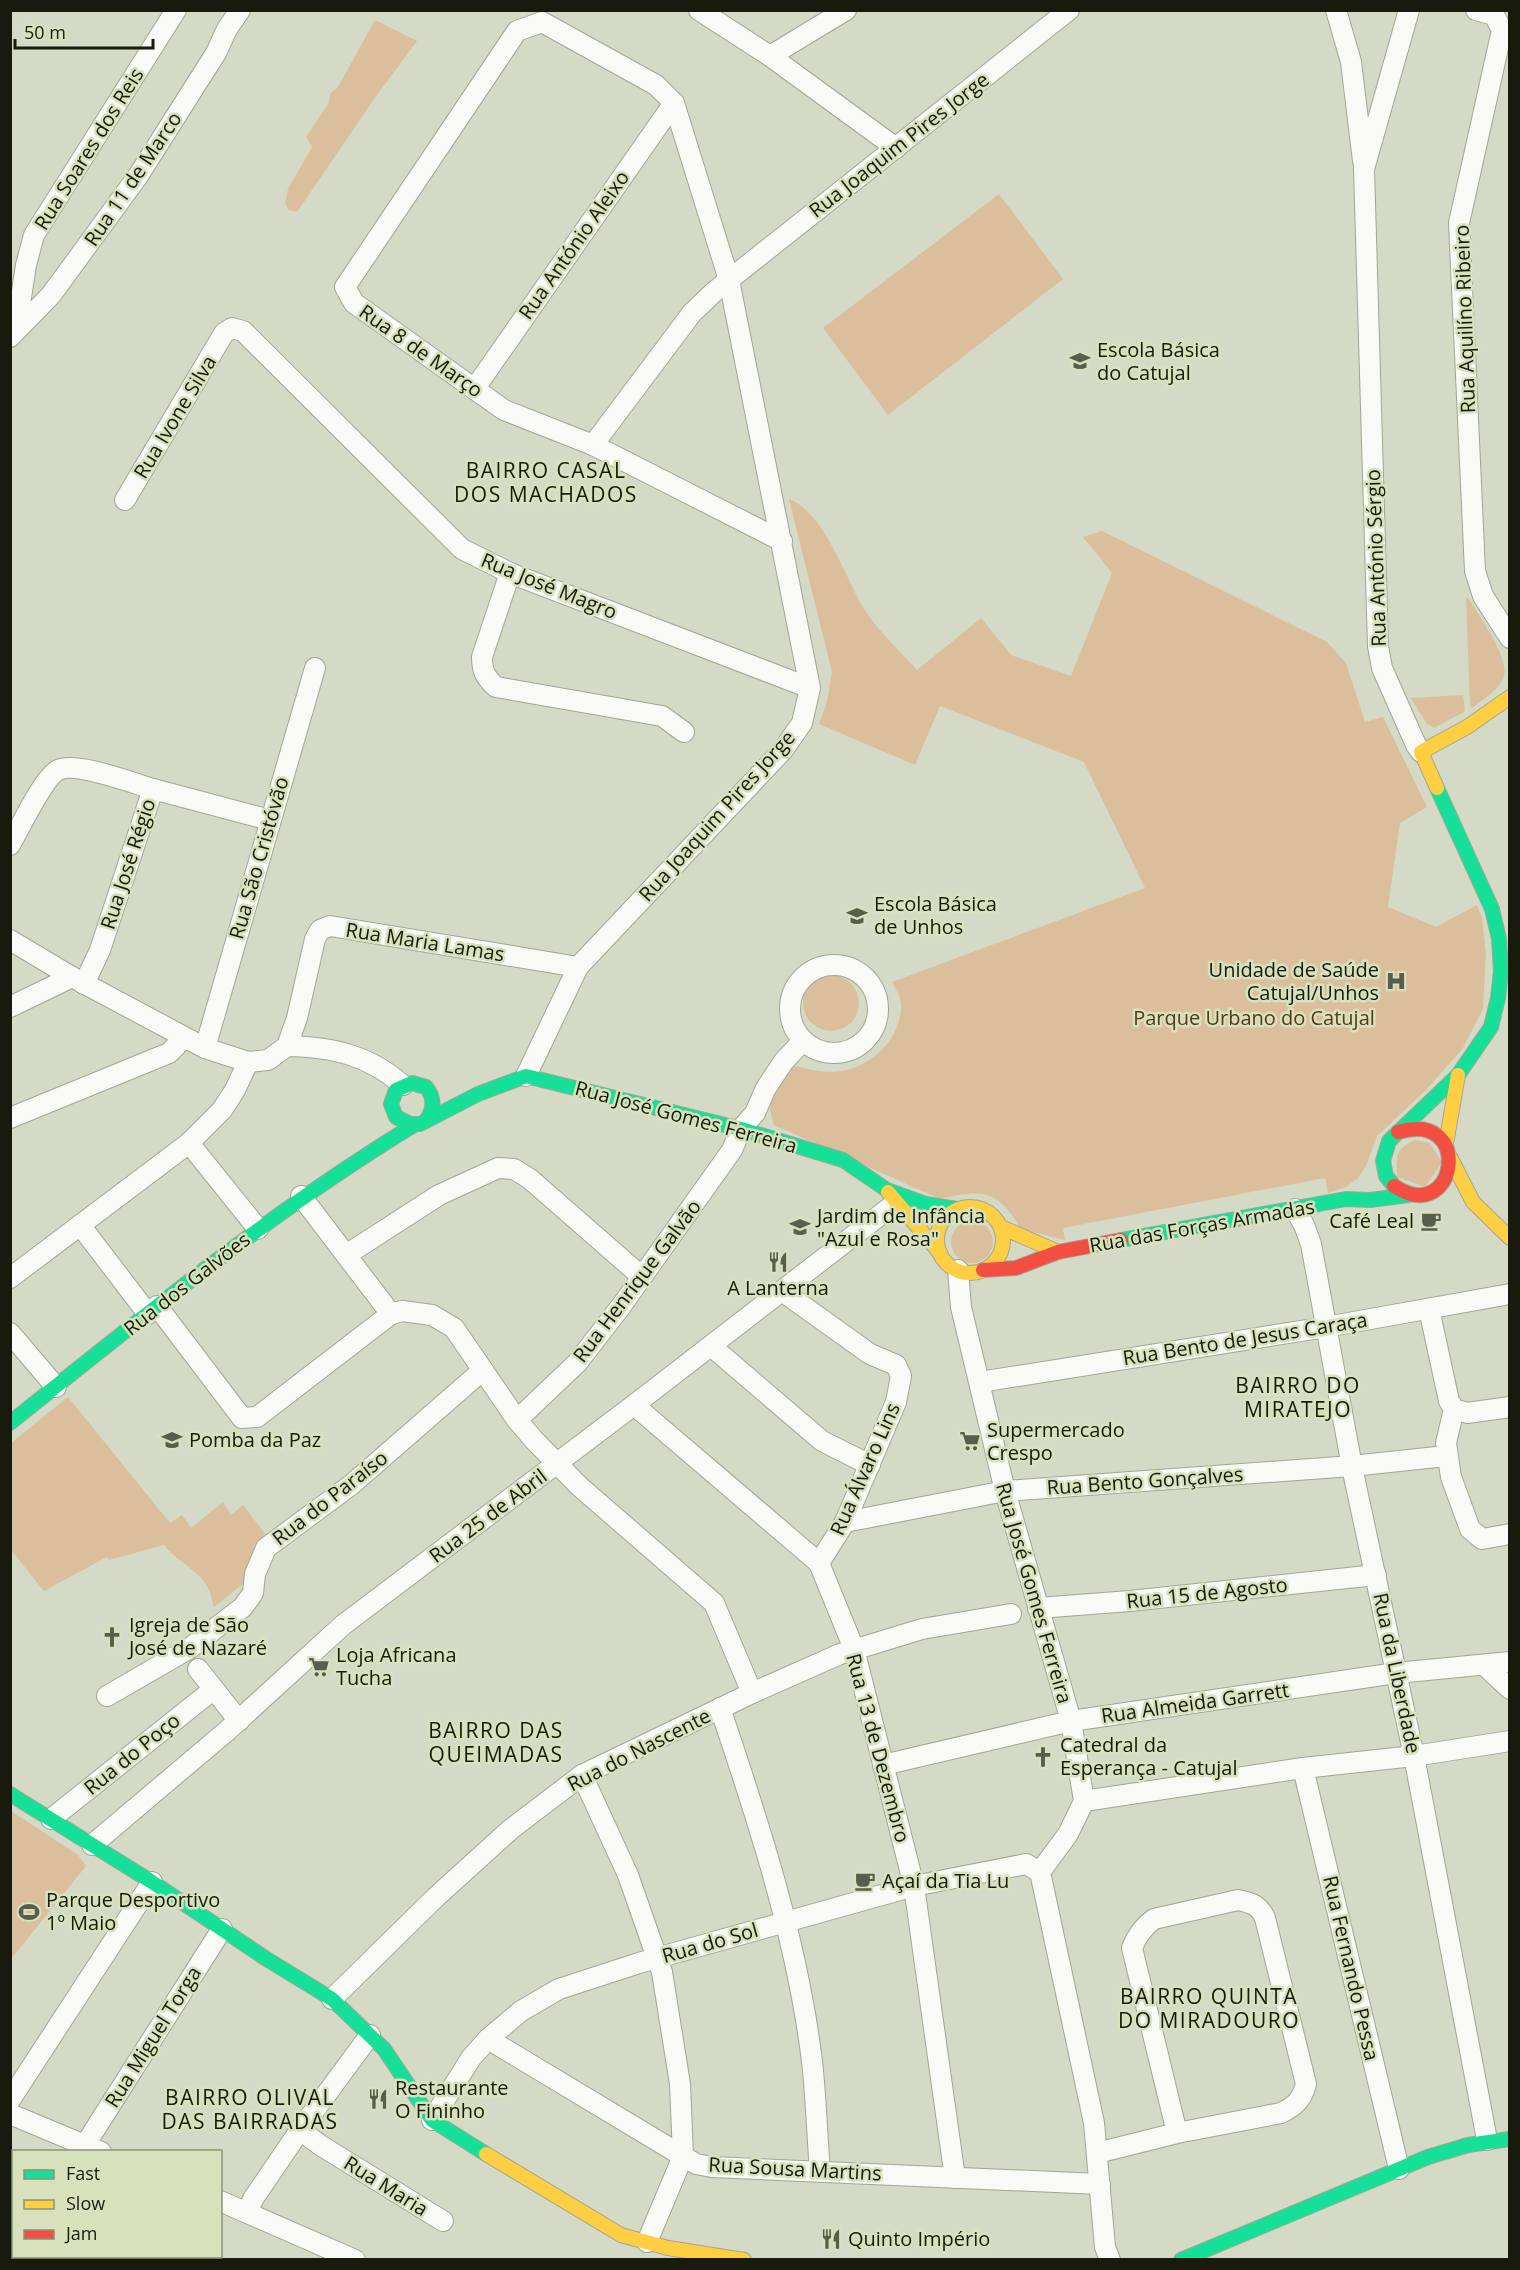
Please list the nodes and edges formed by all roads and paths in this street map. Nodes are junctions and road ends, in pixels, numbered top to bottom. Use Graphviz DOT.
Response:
graph roads {
  1 [pos="176,10"];
  2 [pos="240,10"];
  3 [pos="699,10"];
  4 [pos="846,10"];
  5 [pos="1069,10"];
  6 [pos="1336,10"];
  7 [pos="1409,10"];
  8 [pos="1476,10"];
  9 [pos="770,56"];
  10 [pos="674,103"];
  11 [pos="896,148"];
  12 [pos="1364,169"];
  13 [pos="729,280"];
  14 [pos="224,333"];
  15 [pos="13,334"];
  16 [pos="475,388"];
  17 [pos="593,445"];
  18 [pos="125,500"];
  19 [pos="782,541"];
  20 [pos="510,573"];
  21 [pos="1509,638"];
  22 [pos="315,668"];
  23 [pos="810,688"];
  24 [pos="1509,697"];
  25 [pos="684,732"];
  26 [pos="1421,752"];
  27 [pos="153,789"];
  28 [pos="270,820"];
  29 [pos="10,845"];
  30 [pos="10,940"];
  31 [pos="578,967"];
  32 [pos="78,981"];
  33 [pos="10,1007"];
  34 [pos="1509,1018"];
  35 [pos="1491,1027"];
  36 [pos="184,1038"];
  37 [pos="803,1041"];
  38 [pos="287,1046"];
  39 [pos="205,1048"];
  40 [pos="248,1062"];
  41 [pos="1458,1075"];
  42 [pos="526,1076"];
  43 [pos="404,1085"];
  44 [pos="442,1093"];
  45 [pos="478,1094"];
  46 [pos="10,1118"];
  47 [pos="387,1123"];
  48 [pos="420,1123"];
  49 [pos="741,1129"];
  50 [pos="1398,1132"];
  51 [pos="189,1143"];
  52 [pos="1448,1150"];
  53 [pos="368,1152"];
  54 [pos="1383,1154"];
  55 [pos="1372,1168"];
  56 [pos="1362,1183"];
  57 [pos="1444,1194"];
  58 [pos="301,1196"];
  59 [pos="892,1196"];
  60 [pos="1408,1196"];
  61 [pos="1346,1199"];
  62 [pos="1473,1202"];
  63 [pos="957,1209"];
  64 [pos="1295,1209"];
  65 [pos="80,1225"];
  66 [pos="1000,1227"];
  67 [pos="258,1229"];
  68 [pos="1509,1238"];
  69 [pos="1058,1252"];
  70 [pos="940,1253"];
  71 [pos="346,1255"];
  72 [pos="958,1270"];
  73 [pos="983,1270"];
  74 [pos="641,1276"];
  75 [pos="11,1277"];
  76 [pos="782,1291"];
  77 [pos="1509,1294"];
  78 [pos="1429,1309"];
  79 [pos="153,1310"];
  80 [pos="391,1314"];
  81 [pos="1326,1327"];
  82 [pos="10,1333"];
  83 [pos="711,1346"];
  84 [pos="483,1370"];
  85 [pos="980,1382"];
  86 [pos="56,1387"];
  87 [pos="634,1405"];
  88 [pos="1509,1407"];
  89 [pos="1454,1409"];
  90 [pos="517,1420"];
  91 [pos="10,1423"];
  92 [pos="1446,1456"];
  93 [pos="558,1464"];
  94 [pos="870,1465"];
  95 [pos="1352,1466"];
  96 [pos="1005,1491"];
  97 [pos="845,1522"];
  98 [pos="1509,1534"];
  99 [pos="819,1563"];
  100 [pos="1376,1575"];
  101 [pos="1038,1608"];
  102 [pos="1011,1614"];
  103 [pos="854,1649"];
  104 [pos="1509,1662"];
  105 [pos="1484,1665"];
  106 [pos="198,1669"];
  107 [pos="1396,1673"];
  108 [pos="214,1689"];
  109 [pos="1509,1689"];
  110 [pos="752,1693"];
  111 [pos="107,1696"];
  112 [pos="720,1708"];
  113 [pos="239,1721"];
  114 [pos="1071,1721"];
  115 [pos="1509,1741"];
  116 [pos="1414,1756"];
  117 [pos="883,1765"];
  118 [pos="1304,1768"];
  119 [pos="582,1776"];
  120 [pos="10,1794"];
  121 [pos="1084,1801"];
  122 [pos="51,1819"];
  123 [pos="92,1845"];
  124 [pos="1040,1872"];
  125 [pos="152,1882"];
  126 [pos="914,1886"];
  127 [pos="785,1922"];
  128 [pos="222,1929"];
  129 [pos="657,1958"];
  130 [pos="332,2000"];
  131 [pos="370,2035"];
  132 [pos="488,2039"];
  133 [pos="10,2100"];
  134 [pos="10,2114"];
  135 [pos="432,2120"];
  136 [pos="300,2130"];
  137 [pos="1177,2133"];
  138 [pos="1509,2139"];
  139 [pos="1487,2140"];
  140 [pos="93,2148"];
  141 [pos="1097,2153"];
  142 [pos="683,2156"];
  143 [pos="1399,2169"];
  144 [pos="820,2171"];
  145 [pos="955,2178"];
  146 [pos="1100,2184"];
  147 [pos="222,2202"];
  148 [pos="248,2212"];
  149 [pos="443,2221"];
  150 [pos="647,2242"];
  151 [pos="355,2259"];
  152 [pos="744,2259"];
  153 [pos="1110,2259"];
  154 [pos="1181,2259"];
  1 -- 15 [label="street, Rua Soares dos Reis"];
  2 -- 15 [label="street, Rua 11 de Marco"];
  3 -- 9 [label="street"];
  4 -- 9 [label="street"];
  5 -- 11 [label="street, Rua Joaquim Pires Jorge"];
  6 -- 12 [label="street"];
  7 -- 12 [label="street, Rua António Sérgio"];
  8 -- 21 [label="street, Rua Aquilíno Ribeiro"];
  9 -- 11 [label="street"];
  10 -- 13 [label="street, Rua Joaquim Pires Jorge"];
  10 -- 16 [label="street, Rua António Aleixo"];
  10 -- 16 [label="street, Rua 8 de Março"];
  11 -- 13 [label="street, Rua Joaquim Pires Jorge"];
  12 -- 26 [label="street, Rua António Sérgio"];
  13 -- 17 [label="street"];
  13 -- 19 [label="street, Rua Joaquim Pires Jorge"];
  14 -- 18 [label="street, Rua Ivone Silva"];
  14 -- 20 [label="street, Rua José Magro"];
  16 -- 17 [label="street, Rua 8 de Março"];
  17 -- 19 [label="street, Rua 8 de Março"];
  19 -- 23 [label="street, Rua Joaquim Pires Jorge"];
  20 -- 23 [label="street, Rua José Magro"];
  20 -- 25 [label="street"];
  22 -- 28 [label="street, Rua São Cristóvão"];
  23 -- 31 [label="street, Rua Joaquim Pires Jorge"];
  24 -- 26 [label="street"];
  26 -- 35 [label="street, Rua António Sérgio"];
  27 -- 28 [label="street, Rua José Régio"];
  27 -- 29 [label="street"];
  27 -- 32 [label="street, Rua José Régio"];
  28 -- 39 [label="street, Rua São Cristóvão"];
  30 -- 32 [label="street"];
  31 -- 38 [label="street, Rua Maria Lamas"];
  31 -- 42 [label="street, Rua Joaquim Pires Jorge"];
  32 -- 33 [label="street"];
  32 -- 36 [label="street"];
  34 -- 35 [label="street"];
  35 -- 41 [label="street, Rua António Sérgio"];
  36 -- 39 [label="street"];
  36 -- 46 [label="street"];
  37 -- 37 [label="street"];
  37 -- 49 [label="street, Rua Henrique Galvão"];
  38 -- 40 [label="street"];
  38 -- 43 [label="street"];
  39 -- 40 [label="street"];
  40 -- 51 [label="street"];
  41 -- 50 [label="street, Rua António Sérgio"];
  41 -- 52 [label="street, Rua António Sérgio"];
  42 -- 45 [label="street"];
  42 -- 49 [label="street, Rua José Gomes Ferreira"];
  43 -- 44 [label="street"];
  43 -- 47 [label="street, Rua dos Galvões"];
  44 -- 45 [label="street"];
  44 -- 48 [label="street"];
  45 -- 48 [label="street"];
  47 -- 48 [label="street"];
  47 -- 53 [label="street, Rua dos Galvões"];
  48 -- 53 [label="street, Rua dos Galvões"];
  49 -- 59 [label="street, Rua José Gomes Ferreira"];
  49 -- 74 [label="street, Rua Henrique Galvão"];
  50 -- 52 [label="street"];
  50 -- 54 [label="street"];
  51 -- 65 [label="street"];
  51 -- 67 [label="street"];
  52 -- 57 [label="street"];
  52 -- 62 [label="street"];
  53 -- 58 [label="street, Rua dos Galvões"];
  54 -- 55 [label="street"];
  54 -- 60 [label="street"];
  56 -- 61 [label="street"];
  57 -- 60 [label="street"];
  57 -- 62 [label="street"];
  58 -- 67 [label="street, Rua dos Galvões"];
  58 -- 71 [label="street"];
  59 -- 63 [label="street, Rua José Gomes Ferreira"];
  59 -- 70 [label="street, Rua José Gomes Ferreira"];
  59 -- 76 [label="street, Rua 25 de Abril"];
  60 -- 61 [label="street, Rua das Forças Armadas"];
  61 -- 64 [label="street, Rua das Forças Armadas"];
  62 -- 68 [label="street"];
  63 -- 66 [label="street"];
  63 -- 70 [label="street"];
  64 -- 69 [label="street, Rua das Forças Armadas"];
  64 -- 81 [label="street, Rua da Liberdade"];
  65 -- 75 [label="street"];
  65 -- 79 [label="street"];
  66 -- 69 [label="street"];
  66 -- 73 [label="street"];
  67 -- 79 [label="street, Rua dos Galvões"];
  69 -- 73 [label="street, Rua das Forças Armadas"];
  70 -- 72 [label="street"];
  71 -- 74 [label="street"];
  71 -- 80 [label="street"];
  72 -- 73 [label="street"];
  72 -- 85 [label="street, Rua José Gomes Ferreira"];
  74 -- 90 [label="street, Rua Henrique Galvão"];
  76 -- 83 [label="street, Rua 25 de Abril"];
  76 -- 94 [label="street, Rua Álvaro Lins"];
  77 -- 78 [label="street, Rua Bento de Jesus Caraça"];
  78 -- 81 [label="street, Rua Bento de Jesus Caraça"];
  78 -- 89 [label="street"];
  79 -- 80 [label="street"];
  79 -- 86 [label="street, Rua dos Galvões"];
  80 -- 84 [label="street"];
  81 -- 85 [label="street, Rua Bento de Jesus Caraça"];
  81 -- 95 [label="street, Rua da Liberdade"];
  82 -- 86 [label="street"];
  83 -- 87 [label="street, Rua 25 de Abril"];
  83 -- 94 [label="street"];
  84 -- 90 [label="street"];
  84 -- 111 [label="street, Rua do Paraíso"];
  85 -- 96 [label="street, Rua José Gomes Ferreira"];
  86 -- 91 [label="street, Rua dos Galvões"];
  87 -- 93 [label="street, Rua 25 de Abril"];
  87 -- 99 [label="street, Rua 13 de Dezembro"];
  88 -- 89 [label="street"];
  89 -- 92 [label="street"];
  90 -- 93 [label="street"];
  92 -- 95 [label="street, Rua Bento Gonçalves"];
  92 -- 98 [label="street"];
  93 -- 110 [label="street"];
  93 -- 113 [label="street, Rua 25 de Abril"];
  94 -- 97 [label="street, Rua Álvaro Lins"];
  95 -- 96 [label="street, Rua Bento Gonçalves"];
  95 -- 100 [label="street, Rua da Liberdade"];
  96 -- 97 [label="street, Rua Bento Gonçalves"];
  96 -- 101 [label="street, Rua José Gomes Ferreira"];
  97 -- 99 [label="street, Rua Álvaro Lins"];
  99 -- 103 [label="street, Rua 13 de Dezembro"];
  100 -- 101 [label="street, Rua 15 de Agosto"];
  100 -- 107 [label="street, Rua da Liberdade"];
  101 -- 114 [label="street, Rua José Gomes Ferreira"];
  102 -- 103 [label="street, Rua do Nascente"];
  103 -- 110 [label="street, Rua do Nascente"];
  103 -- 117 [label="street, Rua 13 de Dezembro"];
  104 -- 105 [label="street, Rua Almeida Garrett"];
  105 -- 107 [label="street, Rua Almeida Garrett"];
  105 -- 109 [label="street"];
  106 -- 108 [label="street"];
  107 -- 114 [label="street, Rua Almeida Garrett"];
  107 -- 116 [label="street, Rua da Liberdade"];
  108 -- 113 [label="street"];
  108 -- 122 [label="street, Rua do Poço"];
  110 -- 112 [label="street, Rua do Nascente"];
  112 -- 119 [label="street, Rua do Nascente"];
  112 -- 127 [label="street"];
  113 -- 123 [label="street, Rua 25 de Abril"];
  114 -- 117 [label="street, Rua Almeida Garrett"];
  114 -- 121 [label="street, Rua José Gomes Ferreira"];
  115 -- 116 [label="street"];
  116 -- 118 [label="street"];
  116 -- 139 [label="street, Rua da Liberdade"];
  117 -- 126 [label="street, Rua 13 de Dezembro"];
  118 -- 121 [label="street"];
  118 -- 143 [label="street, Rua Fernando Pessa"];
  119 -- 129 [label="street"];
  119 -- 130 [label="street, Rua do Nascente"];
  120 -- 122 [label="street"];
  121 -- 124 [label="street"];
  122 -- 123 [label="street"];
  123 -- 125 [label="street"];
  124 -- 126 [label="street, Rua do Sol"];
  124 -- 141 [label="street"];
  125 -- 128 [label="street"];
  125 -- 133 [label="street"];
  126 -- 127 [label="street, Rua do Sol"];
  126 -- 145 [label="street, Rua 13 de Dezembro"];
  127 -- 129 [label="street, Rua do Sol"];
  127 -- 144 [label="street"];
  128 -- 130 [label="street"];
  128 -- 140 [label="street, Rua Miguel Torga"];
  129 -- 132 [label="street, Rua do Sol"];
  129 -- 142 [label="street"];
  130 -- 131 [label="street"];
  131 -- 135 [label="street"];
  131 -- 136 [label="street"];
  132 -- 135 [label="street, Rua do Sol"];
  132 -- 142 [label="street, Rua Sousa Martins"];
  134 -- 140 [label="street"];
  135 -- 150 [label="street"];
  136 -- 148 [label="street"];
  136 -- 149 [label="street, Rua Maria"];
  137 -- 137 [label="street"];
  137 -- 141 [label="street"];
  138 -- 139 [label="street"];
  139 -- 143 [label="street"];
  141 -- 146 [label="street"];
  142 -- 144 [label="street, Rua Sousa Martins"];
  142 -- 150 [label="street"];
  143 -- 154 [label="street"];
  144 -- 145 [label="street, Rua Sousa Martins"];
  145 -- 146 [label="street, Rua Sousa Martins"];
  146 -- 153 [label="street"];
  147 -- 148 [label="street"];
  148 -- 151 [label="street"];
  150 -- 152 [label="street"];
}
